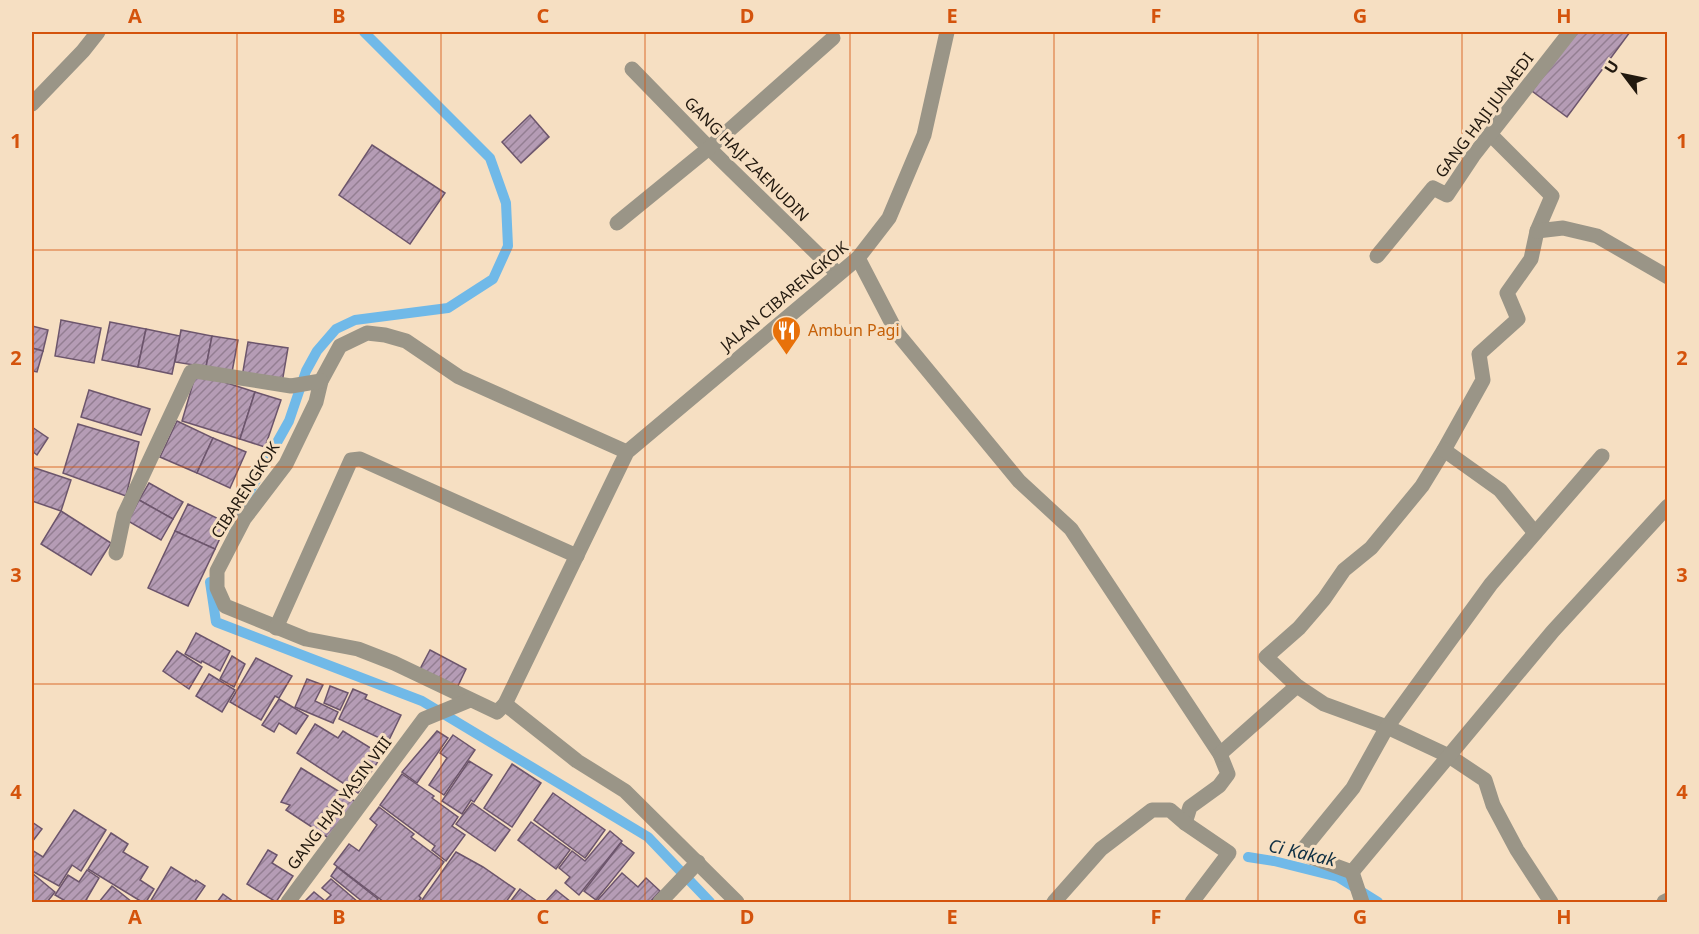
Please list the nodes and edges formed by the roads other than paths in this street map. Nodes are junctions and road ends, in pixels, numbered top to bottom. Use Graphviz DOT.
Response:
graph roads {
  1 [pos="98,32"];
  2 [pos="947,32"];
  3 [pos="1570,32"];
  4 [pos="833,38"];
  5 [pos="632,69"];
  6 [pos="32,104"];
  7 [pos="1490,134"];
  8 [pos="709,148"];
  9 [pos="617,223"];
  10 [pos="1537,231"];
  11 [pos="1377,256"];
  12 [pos="858,258"];
  13 [pos="838,274"];
  14 [pos="1668,277"];
  15 [pos="317,382"];
  16 [pos="1444,450"];
  17 [pos="627,452"];
  18 [pos="1602,456"];
  19 [pos="1668,506"];
  20 [pos="1535,533"];
  21 [pos="116,553"];
  22 [pos="577,556"];
  23 [pos="276,628"];
  24 [pos="1298,686"];
  25 [pos="470,700"];
  26 [pos="506,704"];
  27 [pos="1388,727"];
  28 [pos="1221,754"];
  29 [pos="1449,756"];
  30 [pos="1185,824"];
  31 [pos="688,873"];
  32 [pos="1352,873"];
  33 [pos="1195,901"];
  34 [pos="288,903"];
  35 [pos="660,903"];
  36 [pos="737,903"];
  37 [pos="1054,903"];
  38 [pos="1362,903"];
  39 [pos="1551,903"];
  1 -- 6 [label="street"];
  2 -- 12 [label="street, JALAN CIBARENGKOK"];
  3 -- 7 [label="street, GANG HAJI JUNAEDI"];
  4 -- 8 [label="street"];
  5 -- 8 [label="street, GANG HAJI ZAENUDIN"];
  7 -- 10 [label="street"];
  7 -- 11 [label="street, GANG HAJI JUNAEDI"];
  8 -- 9 [label="street"];
  8 -- 13 [label="street, GANG HAJI ZAENUDIN"];
  10 -- 14 [label="street"];
  10 -- 16 [label="street"];
  12 -- 13 [label="street, JALAN CIBARENGKOK"];
  12 -- 28 [label="street"];
  13 -- 17 [label="street, JALAN CIBARENGKOK"];
  15 -- 17 [label="street, CIBARENGKOK"];
  15 -- 21 [label="street"];
  15 -- 23 [label="street, CIBARENGKOK"];
  16 -- 20 [label="street"];
  16 -- 24 [label="street"];
  17 -- 22 [label="street"];
  18 -- 20 [label="street"];
  19 -- 29 [label="street"];
  20 -- 27 [label="street"];
  22 -- 23 [label="street"];
  22 -- 26 [label="street"];
  23 -- 25 [label="street, CIBARENGKOK"];
  24 -- 27 [label="street"];
  24 -- 28 [label="street"];
  25 -- 26 [label="street, CIBARENGKOK"];
  25 -- 34 [label="street, GANG HAJI YASIN VIII"];
  26 -- 31 [label="street"];
  27 -- 29 [label="street"];
  27 -- 32 [label="street"];
  28 -- 30 [label="street"];
  29 -- 32 [label="street"];
  29 -- 39 [label="street"];
  30 -- 33 [label="street"];
  30 -- 37 [label="street"];
  31 -- 35 [label="street"];
  31 -- 36 [label="street"];
  32 -- 38 [label="street"];
}
